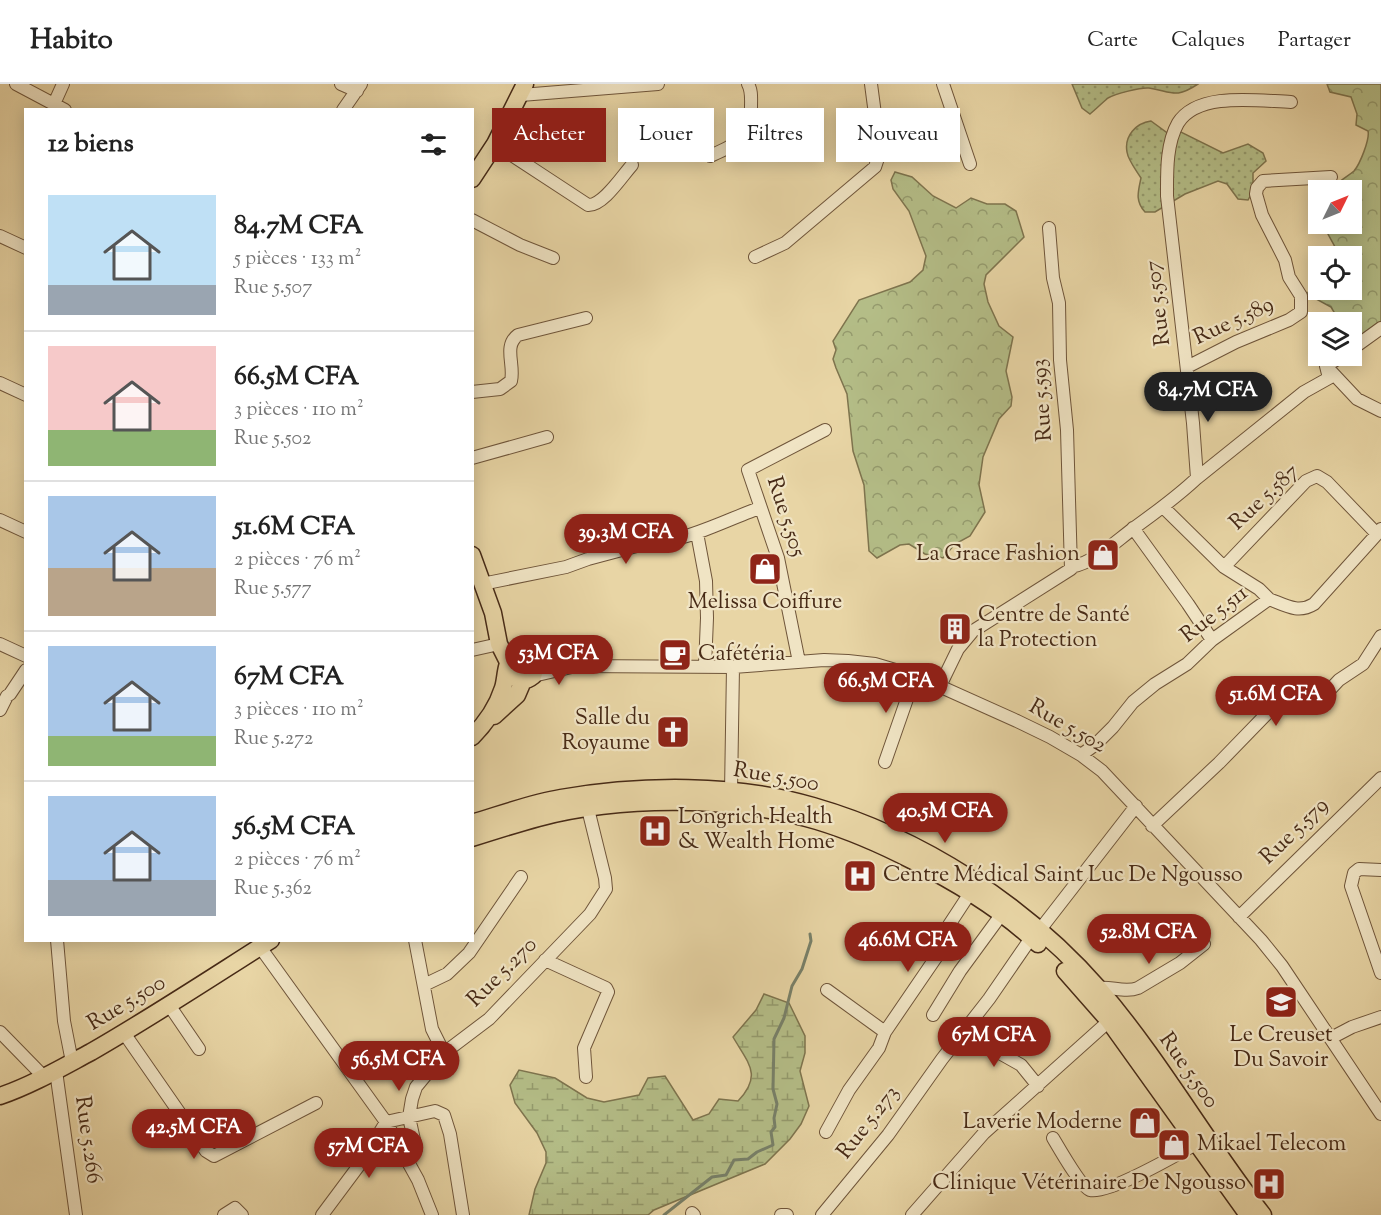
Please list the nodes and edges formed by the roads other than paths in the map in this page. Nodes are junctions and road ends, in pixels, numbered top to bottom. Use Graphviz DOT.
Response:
graph roads {
  1 [pos="16,84"];
  2 [pos="63,84"];
  3 [pos="341,84"];
  4 [pos="658,84"];
  5 [pos="748,84"];
  6 [pos="871,84"];
  7 [pos="943,84"];
  8 [pos="359,88"];
  9 [pos="523,89"];
  10 [pos="1291,102"];
  11 [pos="60,107"];
  12 [pos="344,108"];
  13 [pos="513,108"];
  14 [pos="492,149"];
  15 [pos="714,154"];
  16 [pos="522,162"];
  17 [pos="970,164"];
  18 [pos="632,165"];
  19 [pos="474,176"];
  20 [pos="1331,177"];
  21 [pos="474,221"];
  22 [pos="1049,228"];
  23 [pos="0,236"];
  24 [pos="24,247"];
  25 [pos="755,257"];
  26 [pos="553,258"];
  27 [pos="586,318"];
  28 [pos="1381,328"];
  29 [pos="1362,342"];
  30 [pos="1326,366"];
  31 [pos="1187,367"];
  32 [pos="0,383"];
  33 [pos="474,392"];
  34 [pos="24,394"];
  35 [pos="1381,411"];
  36 [pos="825,430"];
  37 [pos="547,437"];
  38 [pos="474,457"];
  39 [pos="1197,478"];
  40 [pos="1163,507"];
  41 [pos="760,508"];
  42 [pos="0,520"];
  43 [pos="1133,528"];
  44 [pos="24,531"];
  45 [pos="1379,531"];
  46 [pos="697,533"];
  47 [pos="474,561"];
  48 [pos="1224,567"];
  49 [pos="1071,570"];
  50 [pos="482,584"];
  51 [pos="1269,599"];
  52 [pos="493,614"];
  53 [pos="1381,636"];
  54 [pos="1212,640"];
  55 [pos="0,644"];
  56 [pos="499,644"];
  57 [pos="474,650"];
  58 [pos="24,655"];
  59 [pos="517,659"];
  60 [pos="799,662"];
  61 [pos="578,666"];
  62 [pos="705,667"];
  63 [pos="733,667"];
  64 [pos="24,673"];
  65 [pos="915,676"];
  66 [pos="528,678"];
  67 [pos="940,686"];
  68 [pos="0,710"];
  69 [pos="486,722"];
  70 [pos="474,735"];
  71 [pos="1081,755"];
  72 [pos="885,762"];
  73 [pos="1381,778"];
  74 [pos="1375,789"];
  75 [pos="731,792"];
  76 [pos="1136,806"];
  77 [pos="588,809"];
  78 [pos="510,819"];
  79 [pos="474,823"];
  80 [pos="1152,826"];
  81 [pos="474,837"];
  82 [pos="1381,870"];
  83 [pos="521,877"];
  84 [pos="970,893"];
  85 [pos="1001,915"];
  86 [pos="1239,917"];
  87 [pos="1035,934"];
  88 [pos="57,942"];
  89 [pos="415,942"];
  90 [pos="266,944"];
  91 [pos="1204,944"];
  92 [pos="545,960"];
  93 [pos="1381,973"];
  94 [pos="424,985"];
  95 [pos="1098,988"];
  96 [pos="827,990"];
  97 [pos="169,1005"];
  98 [pos="933,1015"];
  99 [pos="1381,1017"];
  100 [pos="1109,1022"];
  101 [pos="0,1032"];
  102 [pos="885,1032"];
  103 [pos="124,1033"];
  104 [pos="964,1033"];
  105 [pos="1331,1038"];
  106 [pos="199,1049"];
  107 [pos="444,1053"];
  108 [pos="72,1062"];
  109 [pos="50,1074"];
  110 [pos="586,1077"];
  111 [pos="1038,1086"];
  112 [pos="0,1096"];
  113 [pos="316,1103"];
  114 [pos="1381,1114"];
  115 [pos="409,1118"];
  116 [pos="386,1122"];
  117 [pos="826,1132"];
  118 [pos="1053,1138"];
  119 [pos="1202,1141"];
  120 [pos="407,1160"];
  121 [pos="76,1215"];
  122 [pos="224,1215"];
  123 [pos="242,1215"];
  124 [pos="322,1215"];
  125 [pos="432,1215"];
  126 [pos="463,1215"];
  127 [pos="781,1215"];
  128 [pos="787,1215"];
  129 [pos="822,1215"];
  130 [pos="912,1215"];
  131 [pos="1248,1215"];
  132 [pos="1263,1215"];
  1 -- 11 [label="street"];
  2 -- 11 [label="street"];
  3 -- 8 [label="street"];
  4 -- 9 [label="street"];
  5 -- 15 [label="street"];
  6 -- 25 [label="street"];
  7 -- 17 [label="street"];
  8 -- 12 [label="street"];
  9 -- 13 [label="main road"];
  10 -- 31 [label="street, Rue 5.507"];
  14 -- 19 [label="main road"];
  16 -- 18 [label="street"];
  20 -- 31 [label="street, Rue 5.589"];
  21 -- 26 [label="street"];
  22 -- 49 [label="street, Rue 5.593"];
  23 -- 24 [label="street"];
  27 -- 33 [label="street"];
  28 -- 29 [label="street"];
  30 -- 35 [label="street"];
  30 -- 39 [label="street"];
  31 -- 39 [label="street, Rue 5.507"];
  32 -- 34 [label="street"];
  36 -- 41 [label="street, Rue 5.505"];
  37 -- 38 [label="street"];
  39 -- 40 [label="street"];
  40 -- 43 [label="street"];
  40 -- 48 [label="street, Rue 5.511"];
  41 -- 46 [label="street"];
  41 -- 60 [label="street, Rue 5.505"];
  42 -- 44 [label="street"];
  43 -- 49 [label="street"];
  43 -- 54 [label="street"];
  45 -- 48 [label="street, Rue 5.587"];
  45 -- 51 [label="street"];
  46 -- 50 [label="street"];
  46 -- 62 [label="street"];
  47 -- 50 [label="main road"];
  48 -- 51 [label="street, Rue 5.511"];
  49 -- 67 [label="street"];
  50 -- 52 [label="main road"];
  51 -- 54 [label="street, Rue 5.511"];
  52 -- 56 [label="main road"];
  52 -- 59 [label="main road"];
  53 -- 80 [label="street"];
  54 -- 71 [label="street, Rue 5.511"];
  55 -- 58 [label="street"];
  56 -- 57 [label="street"];
  56 -- 59 [label="main road"];
  59 -- 61 [label="street"];
  59 -- 66 [label="main road"];
  59 -- 66 [label="main road"];
  59 -- 69 [label="main road"];
  60 -- 63 [label="street, Rue 5.502"];
  60 -- 65 [label="street, Rue 5.502"];
  61 -- 62 [label="street, Rue 5.502"];
  61 -- 66 [label="street"];
  62 -- 63 [label="street, Rue 5.502"];
  63 -- 75 [label="street"];
  64 -- 68 [label="street"];
  65 -- 67 [label="street, Rue 5.502"];
  65 -- 72 [label="street"];
  66 -- 69 [label="main road"];
  67 -- 71 [label="street, Rue 5.502"];
  69 -- 70 [label="main road"];
  71 -- 76 [label="street, Rue 5.502"];
  73 -- 74 [label="street, Rue 5.579"];
  74 -- 86 [label="street, Rue 5.579"];
  75 -- 78 [label="main road, Rue 5.500"];
  75 -- 87 [label="main road, Rue 5.500"];
  76 -- 80 [label="street, Rue 5.502"];
  76 -- 87 [label="street, Rue 5.273"];
  77 -- 78 [label="main road, Rue 5.500"];
  77 -- 84 [label="main road, Rue 5.500"];
  77 -- 92 [label="street, Rue 5.270"];
  78 -- 79 [label="main road, Rue 5.500"];
  78 -- 81 [label="main road"];
  80 -- 86 [label="street, Rue 5.502"];
  82 -- 93 [label="street"];
  83 -- 94 [label="street"];
  84 -- 85 [label="main road, Rue 5.500"];
  84 -- 102 [label="street"];
  85 -- 87 [label="main road, Rue 5.500"];
  85 -- 98 [label="street"];
  86 -- 105 [label="street, Rue 5.502"];
  87 -- 95 [label="main road, Rue 5.500"];
  87 -- 100 [label="main road, Rue 5.500"];
  87 -- 104 [label="street, Rue 5.273"];
  88 -- 108 [label="street"];
  89 -- 94 [label="street"];
  90 -- 97 [label="main road, Rue 5.500"];
  90 -- 116 [label="street"];
  91 -- 95 [label="street"];
  92 -- 107 [label="street, Rue 5.270"];
  92 -- 110 [label="street"];
  94 -- 107 [label="street"];
  95 -- 119 [label="main road, Rue 5.500"];
  96 -- 102 [label="street"];
  97 -- 103 [label="main road, Rue 5.500"];
  97 -- 106 [label="street"];
  99 -- 105 [label="street"];
  100 -- 111 [label="street"];
  100 -- 119 [label="main road, Rue 5.500"];
  101 -- 109 [label="street"];
  102 -- 117 [label="street"];
  103 -- 108 [label="main road, Rue 5.500"];
  103 -- 113 [label="street"];
  104 -- 111 [label="street"];
  104 -- 129 [label="street, Rue 5.273"];
  105 -- 114 [label="street, Rue 5.502"];
  107 -- 115 [label="street, Rue 5.270"];
  108 -- 109 [label="main road, Rue 5.500"];
  109 -- 112 [label="main road, Rue 5.500"];
  109 -- 121 [label="street, Rue 5.266"];
  111 -- 130 [label="street"];
  115 -- 116 [label="street"];
  115 -- 120 [label="street"];
  115 -- 126 [label="street"];
  116 -- 120 [label="street"];
  116 -- 124 [label="street"];
  118 -- 119 [label="street"];
  119 -- 131 [label="main road, Rue 5.500"];
  119 -- 132 [label="main road, Rue 5.500"];
  120 -- 125 [label="street"];
  122 -- 123 [label="street"];
  127 -- 128 [label="street"];
}
